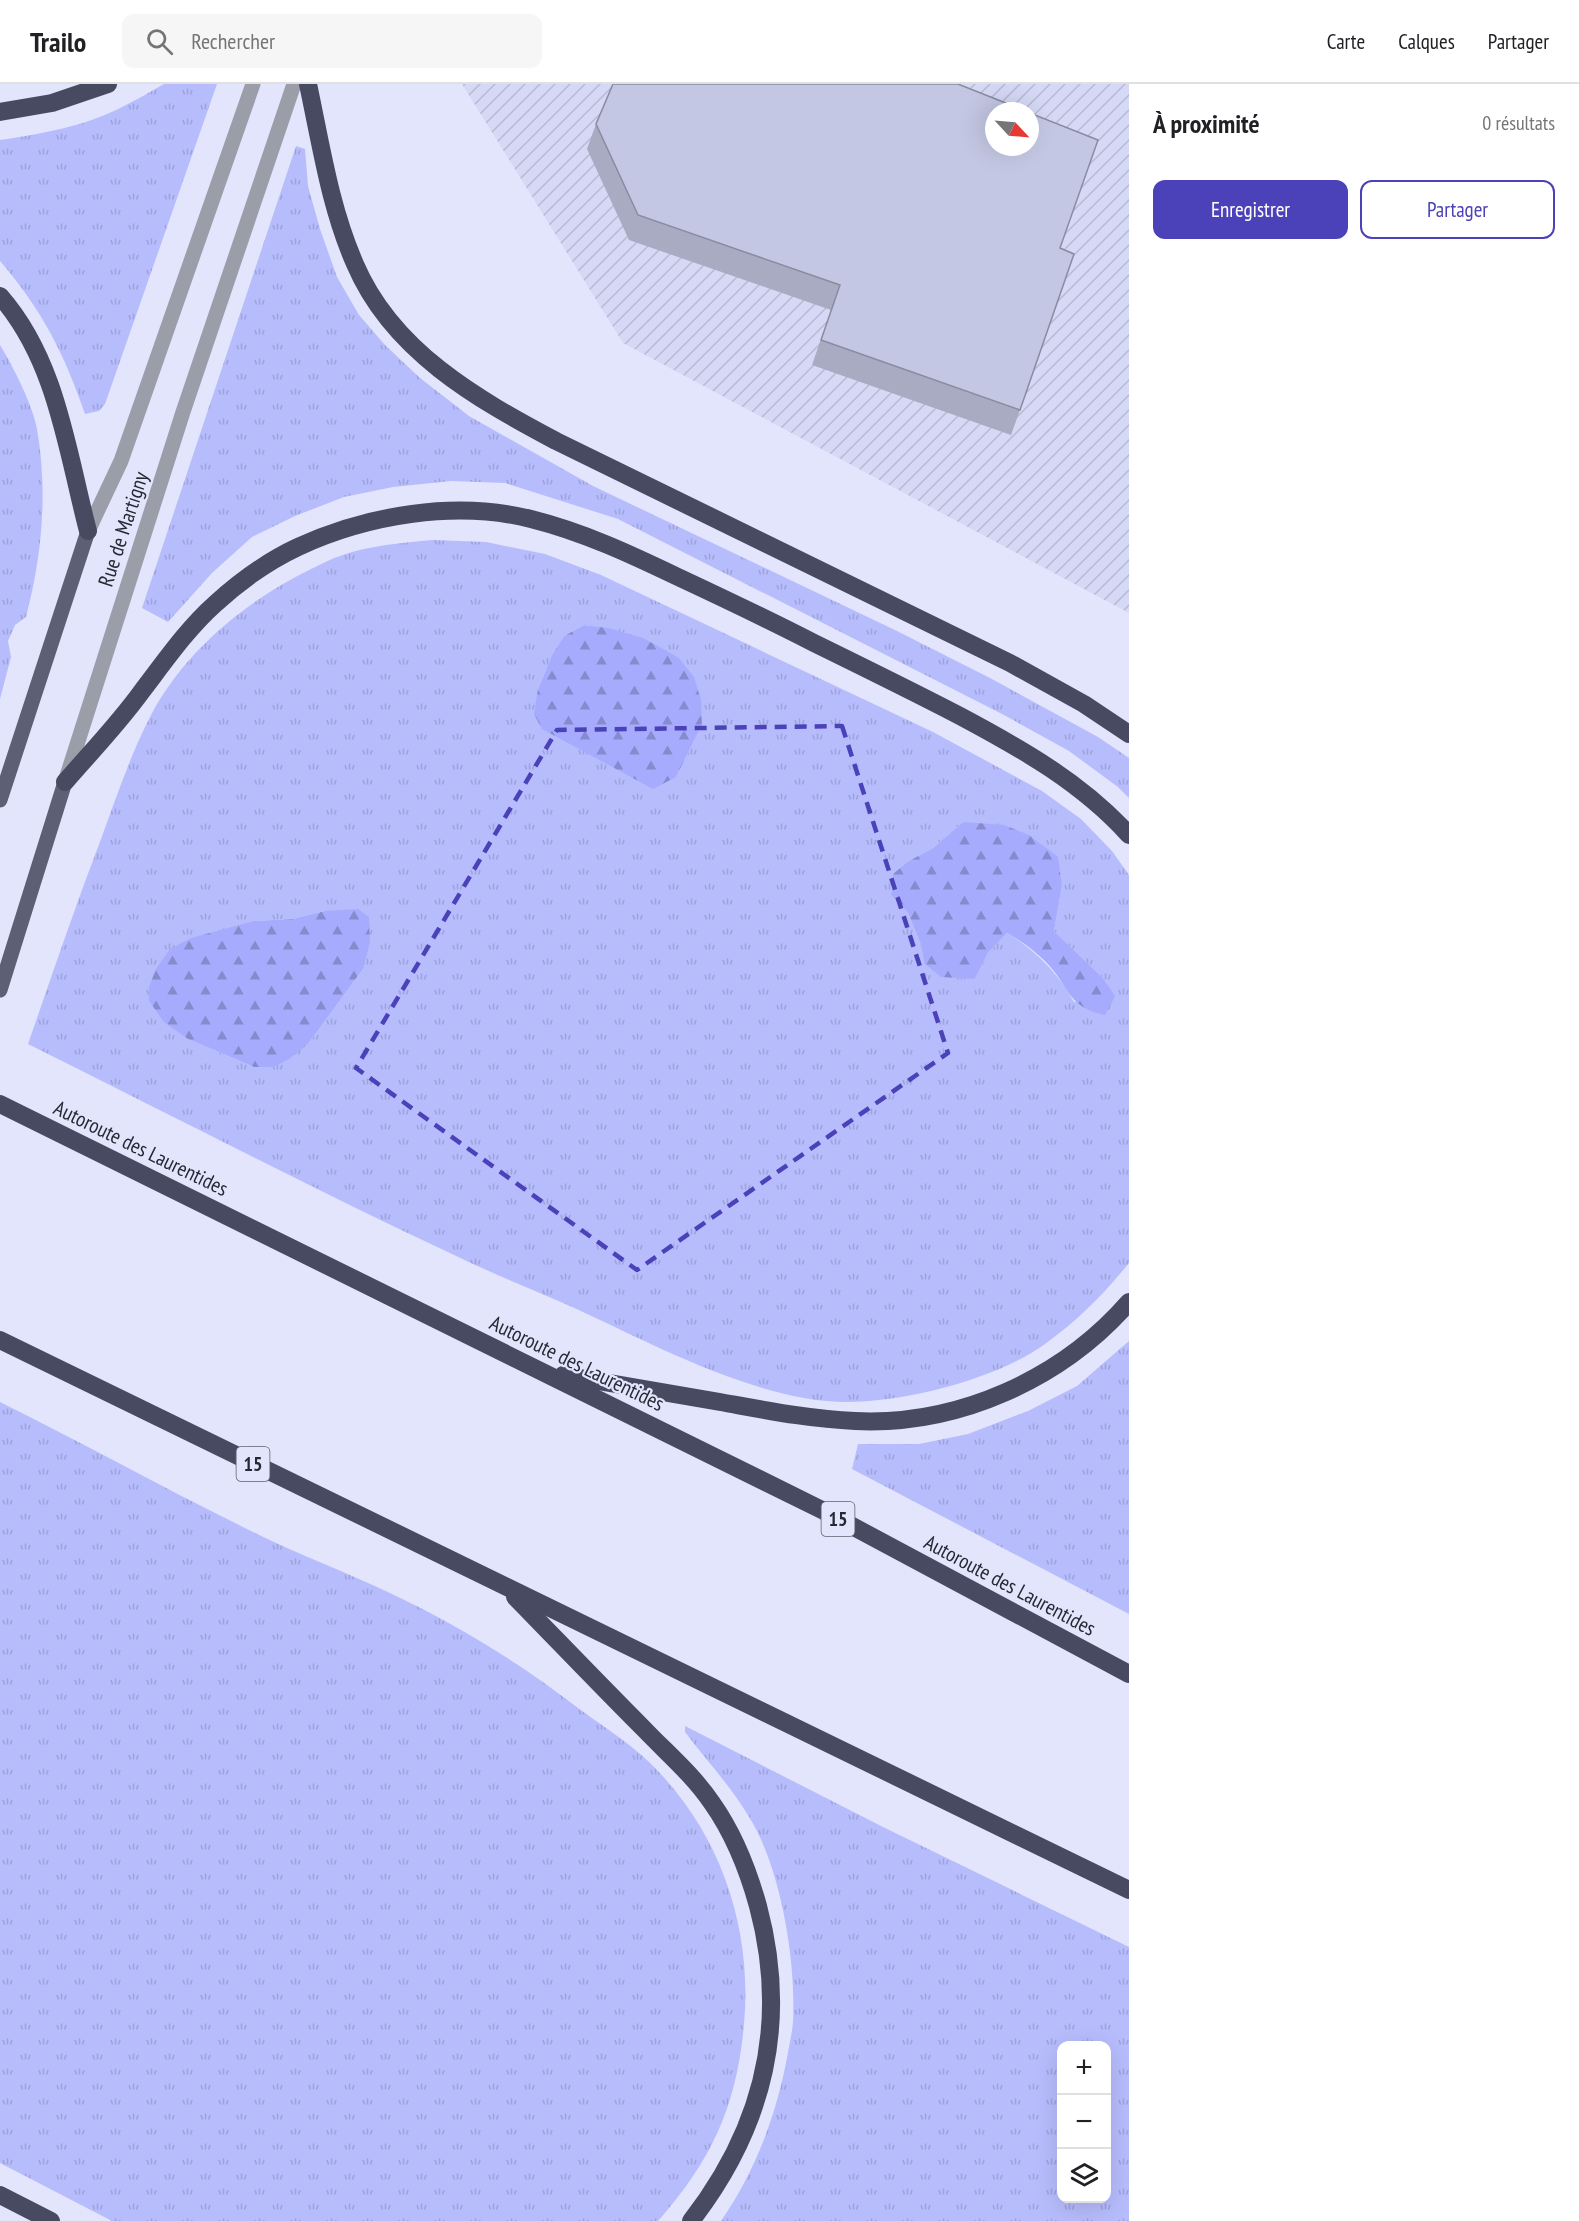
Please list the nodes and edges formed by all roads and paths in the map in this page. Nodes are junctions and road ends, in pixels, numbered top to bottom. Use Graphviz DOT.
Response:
graph roads {
  1 [pos="108,84"];
  2 [pos="253,84"];
  3 [pos="294,84"];
  4 [pos="308,84"];
  5 [pos="0,112"];
  6 [pos="0,296"];
  7 [pos="88,531"];
  8 [pos="1129,734"];
  9 [pos="65,782"];
  10 [pos="0,800"];
  11 [pos="1129,835"];
  12 [pos="0,990"];
  13 [pos="0,1104"];
  14 [pos="1129,1302"];
  15 [pos="0,1340"];
  16 [pos="544,1371"];
  17 [pos="506,1587"];
  18 [pos="1129,1674"];
  19 [pos="1129,1890"];
  20 [pos="0,2195"];
  21 [pos="51,2221"];
  22 [pos="691,2221"];
  1 -- 5 [label="highway"];
  2 -- 7 [label="street, Rue de Martigny"];
  3 -- 9 [label="street, Rue de Martigny"];
  4 -- 8 [label="highway"];
  6 -- 7 [label="highway"];
  7 -- 10 [label="main road, Rue de Martigny"];
  9 -- 11 [label="highway"];
  9 -- 12 [label="main road, Rue de Martigny"];
  13 -- 16 [label="highway, Autoroute des Laurentides / 15"];
  14 -- 16 [label="highway"];
  15 -- 17 [label="highway, 15"];
  16 -- 18 [label="highway, Autoroute des Laurentides / 15"];
  17 -- 19 [label="highway, 15"];
  17 -- 22 [label="highway"];
  20 -- 21 [label="highway"];
}
